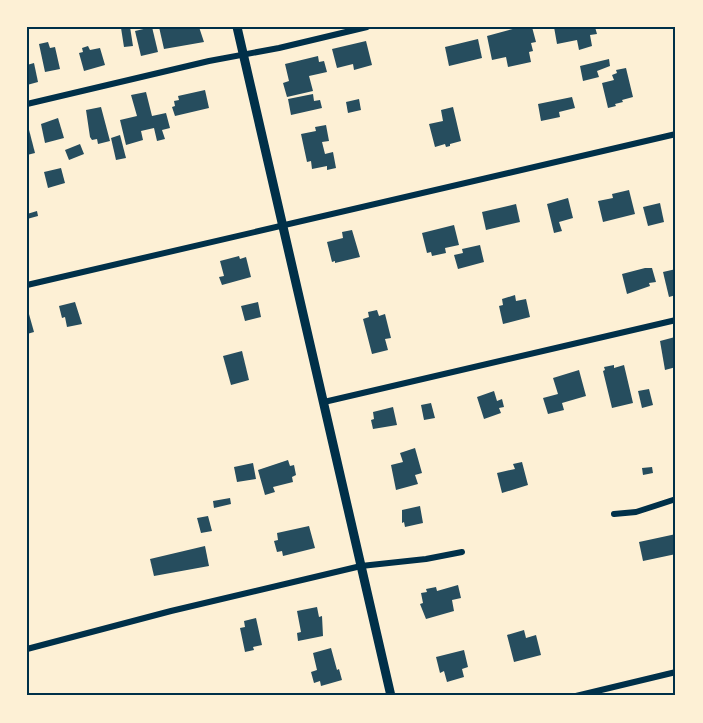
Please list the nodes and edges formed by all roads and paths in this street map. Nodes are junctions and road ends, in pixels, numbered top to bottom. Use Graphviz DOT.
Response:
graph roads {
  1 [pos="237,27"];
  2 [pos="367,27"];
  3 [pos="243,54"];
  4 [pos="27,104"];
  5 [pos="676,134"];
  6 [pos="284,225"];
  7 [pos="27,285"];
  8 [pos="676,320"];
  9 [pos="324,402"];
  10 [pos="676,500"];
  11 [pos="614,514"];
  12 [pos="462,552"];
  13 [pos="361,566"];
  14 [pos="27,649"];
  15 [pos="676,672"];
  16 [pos="391,696"];
  17 [pos="576,696"];
  1 -- 3 [label="street"];
  2 -- 3 [label="street"];
  3 -- 4 [label="street"];
  3 -- 6 [label="street"];
  5 -- 6 [label="street"];
  6 -- 7 [label="street"];
  6 -- 9 [label="street"];
  8 -- 9 [label="street"];
  9 -- 13 [label="street"];
  10 -- 11 [label="street"];
  12 -- 13 [label="street"];
  13 -- 14 [label="street"];
  13 -- 16 [label="street"];
  15 -- 17 [label="street"];
}
